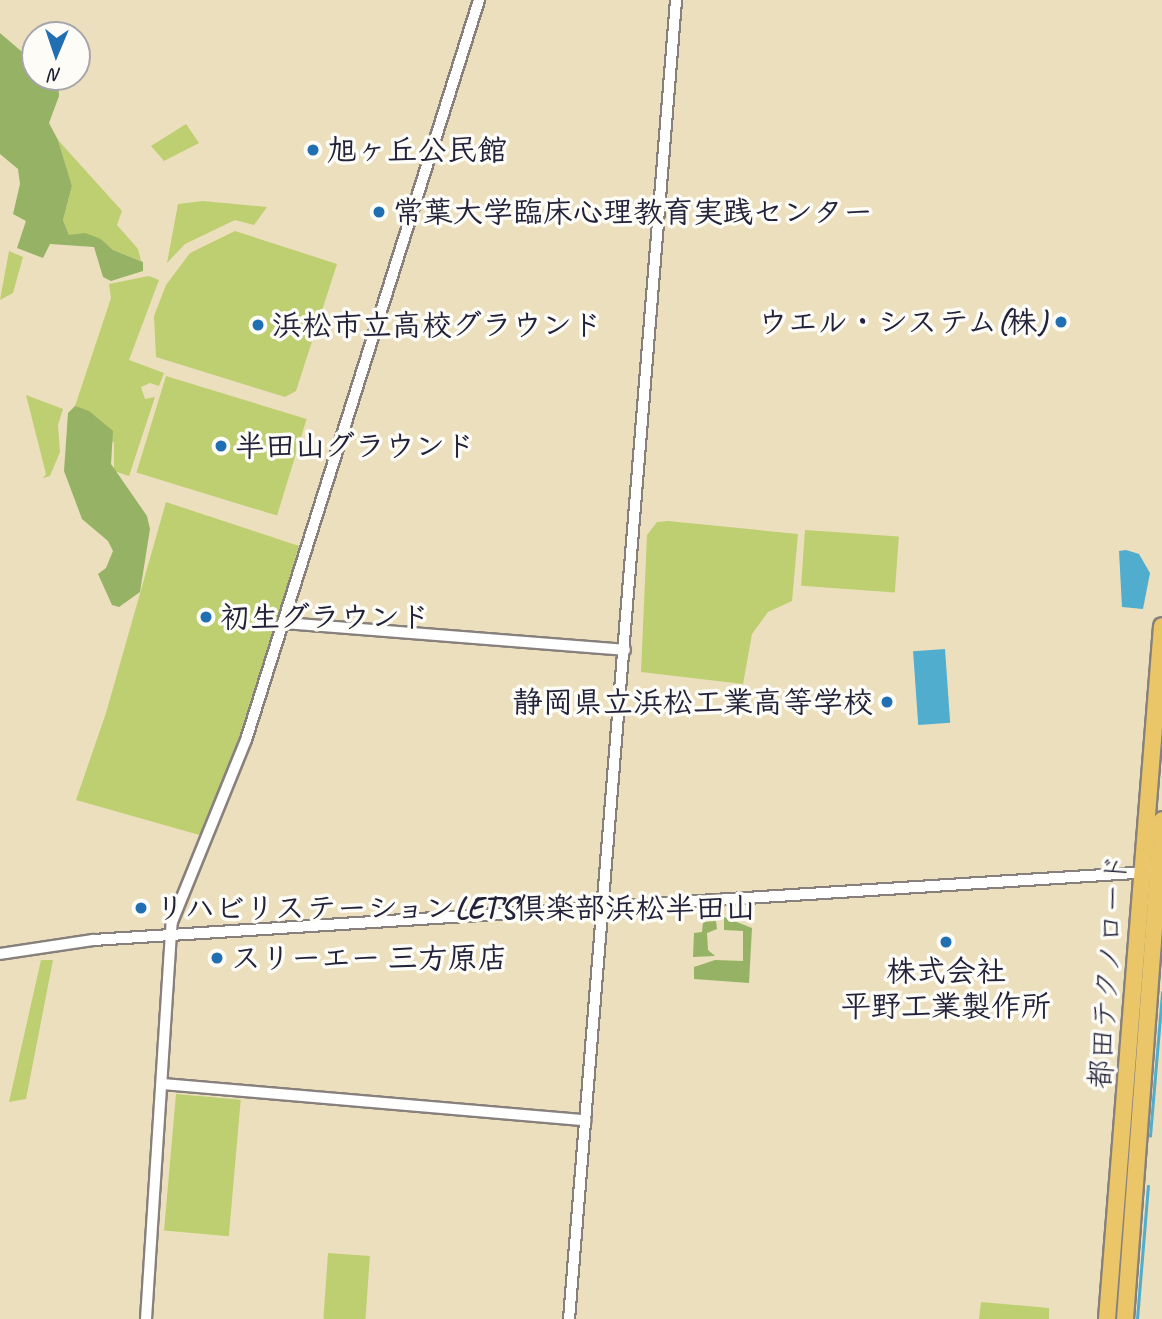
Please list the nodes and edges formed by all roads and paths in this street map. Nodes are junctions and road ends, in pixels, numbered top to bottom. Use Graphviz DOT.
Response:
graph roads {
  1 [pos="479,0"];
  2 [pos="676,0"];
  3 [pos="283,623"];
  4 [pos="1162,626"];
  5 [pos="625,650"];
  6 [pos="1162,820"];
  7 [pos="1154,872"];
  8 [pos="601,909"];
  9 [pos="169,937"];
  10 [pos="0,954"];
  11 [pos="162,1084"];
  12 [pos="585,1119"];
  13 [pos="146,1319"];
  14 [pos="569,1319"];
  15 [pos="1107,1319"];
  16 [pos="1125,1319"];
  1 -- 3 [label="street"];
  2 -- 5 [label="street"];
  3 -- 5 [label="street"];
  3 -- 9 [label="street"];
  4 -- 7 [label="highway, 都田テクノロード"];
  5 -- 8 [label="street"];
  6 -- 7 [label="highway, 都田テクノロード"];
  7 -- 8 [label="street"];
  7 -- 15 [label="highway, 都田テクノロード"];
  7 -- 16 [label="highway, 都田テクノロード"];
  8 -- 9 [label="street"];
  8 -- 12 [label="street"];
  9 -- 10 [label="street"];
  9 -- 11 [label="street"];
  11 -- 12 [label="street"];
  11 -- 13 [label="street"];
  12 -- 14 [label="street"];
}
